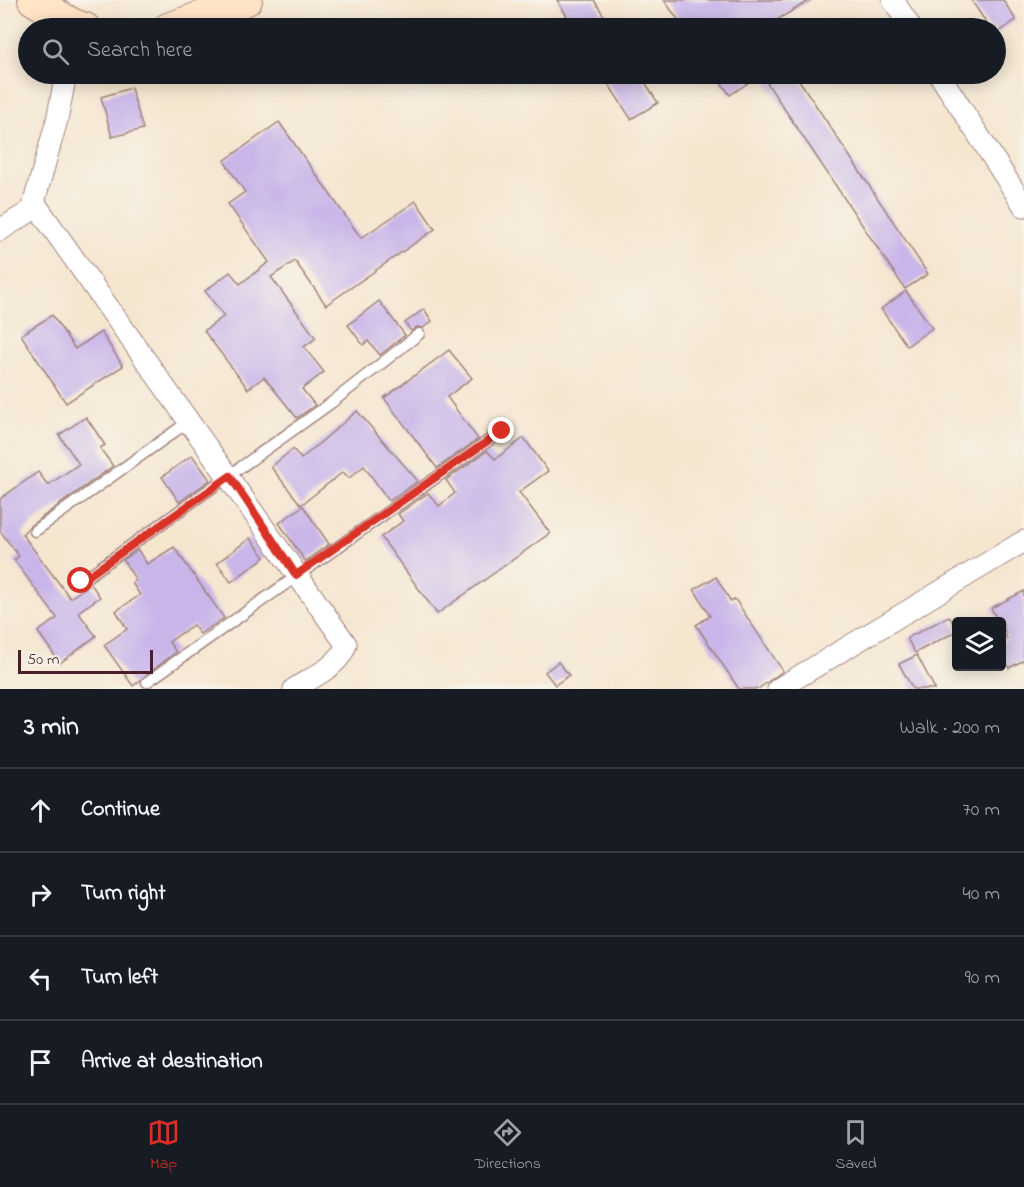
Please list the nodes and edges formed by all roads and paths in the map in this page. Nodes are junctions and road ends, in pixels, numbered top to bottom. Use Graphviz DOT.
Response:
graph roads {
  1 [pos="33,0"];
  2 [pos="246,0"];
  3 [pos="893,0"];
  4 [pos="62,18"];
  5 [pos="196,18"];
  6 [pos="905,18"];
  7 [pos="64,84"];
  8 [pos="945,84"];
  9 [pos="1024,206"];
  10 [pos="36,207"];
  11 [pos="0,230"];
  12 [pos="419,334"];
  13 [pos="188,422"];
  14 [pos="502,431"];
  15 [pos="230,476"];
  16 [pos="35,531"];
  17 [pos="1024,541"];
  18 [pos="296,575"];
  19 [pos="81,581"];
  20 [pos="810,681"];
  21 [pos="147,682"];
  22 [pos="294,689"];
  23 [pos="778,689"];
  1 -- 4 [label="street"];
  2 -- 5 [label="street"];
  3 -- 6 [label="street"];
  7 -- 10 [label="street"];
  8 -- 9 [label="street"];
  10 -- 11 [label="street"];
  10 -- 13 [label="street"];
  12 -- 15 [label="lane"];
  13 -- 15 [label="street"];
  13 -- 16 [label="lane"];
  14 -- 18 [label="lane"];
  15 -- 18 [label="street"];
  15 -- 19 [label="lane"];
  17 -- 20 [label="street"];
  18 -- 21 [label="lane"];
  18 -- 22 [label="street"];
  20 -- 23 [label="street"];
}
